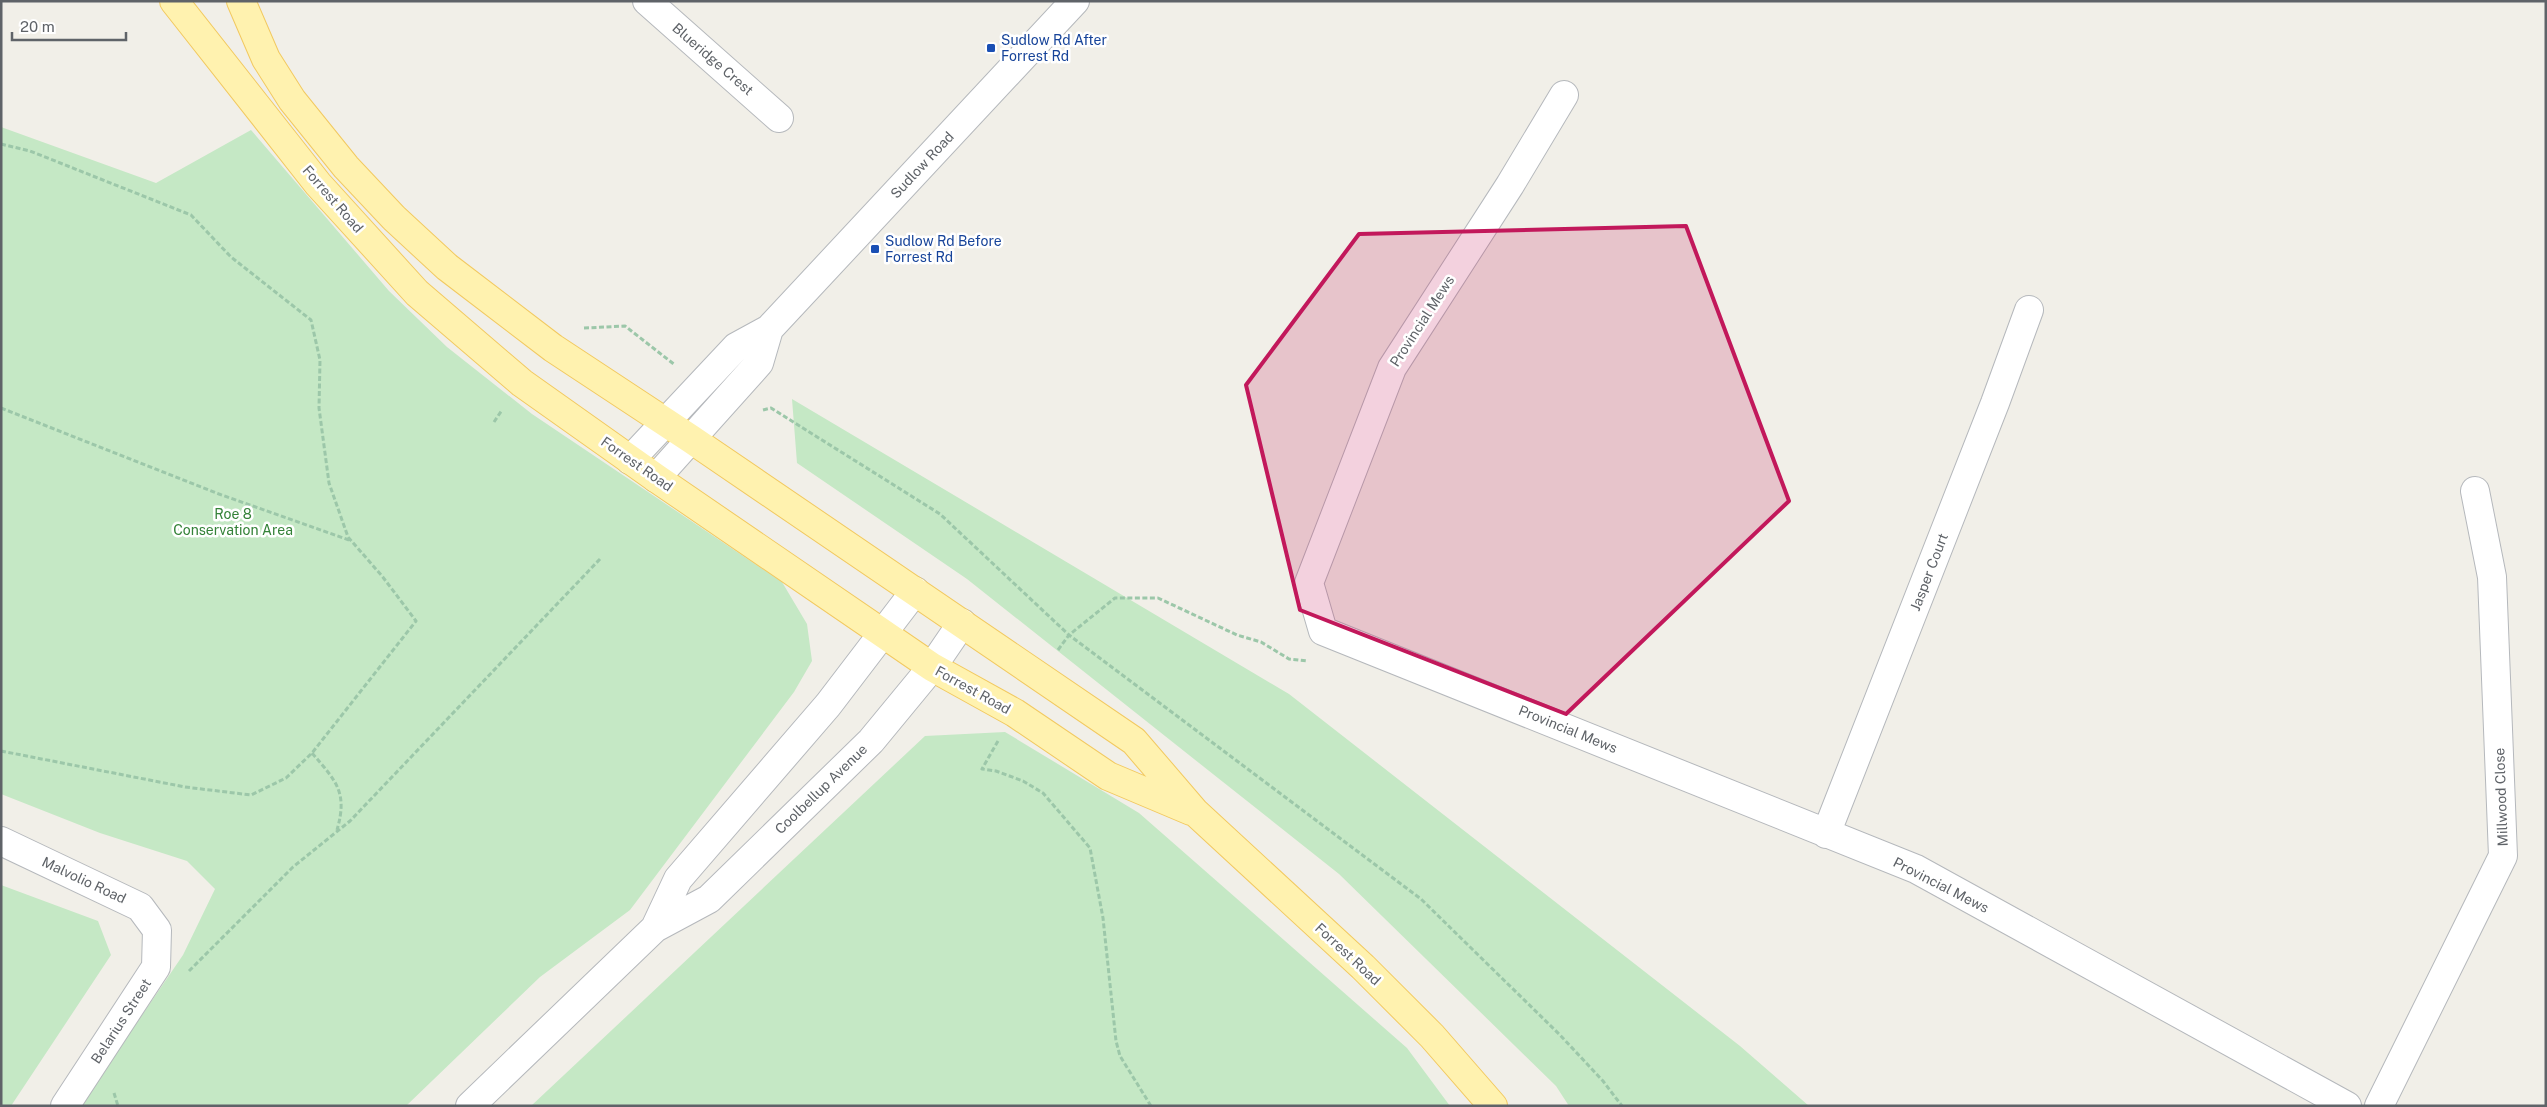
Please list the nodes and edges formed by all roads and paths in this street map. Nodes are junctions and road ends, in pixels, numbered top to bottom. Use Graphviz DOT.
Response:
graph roads {
  1 [pos="174,1"];
  2 [pos="241,1"];
  3 [pos="647,1"];
  4 [pos="1075,1"];
  5 [pos="1564,95"];
  6 [pos="779,118"];
  7 [pos="1,144"];
  8 [pos="2029,310"];
  9 [pos="769,329"];
  10 [pos="1,408"];
  11 [pos="754,412"];
  12 [pos="664,421"];
  13 [pos="692,439"];
  14 [pos="630,460"];
  15 [pos="656,478"];
  16 [pos="2475,491"];
  17 [pos="350,540"];
  18 [pos="600,559"];
  19 [pos="915,591"];
  20 [pos="962,624"];
  21 [pos="883,634"];
  22 [pos="1069,634"];
  23 [pos="1309,661"];
  24 [pos="932,667"];
  25 [pos="1040,676"];
  26 [pos="1015,713"];
  27 [pos="1,751"];
  28 [pos="312,753"];
  29 [pos="1194,812"];
  30 [pos="337,831"];
  31 [pos="1826,834"];
  32 [pos="1,841"];
  33 [pos="655,928"];
  34 [pos="157,930"];
  35 [pos="183,978"];
  36 [pos="114,1086"];
  37 [pos="65,1106"];
  38 [pos="118,1106"];
  39 [pos="470,1106"];
  40 [pos="1151,1106"];
  41 [pos="1493,1106"];
  42 [pos="1622,1106"];
  43 [pos="2348,1106"];
  44 [pos="2380,1106"];
  1 -- 14 [label="main road, Forrest Road"];
  2 -- 12 [label="main road, Forrest Road"];
  3 -- 6 [label="street, Blueridge Crest"];
  4 -- 9 [label="street, Sudlow Road"];
  5 -- 31 [label="street, Provincial Mews"];
  7 -- 17 [label="path"];
  8 -- 31 [label="street, Jasper Court"];
  9 -- 12 [label="street, Sudlow Road"];
  9 -- 13 [label="street, Sudlow Road"];
  10 -- 17 [label="path"];
  11 -- 22 [label="path"];
  12 -- 13 [label="main road, Forrest Road"];
  12 -- 14 [label="street, Sudlow Road"];
  13 -- 15 [label="street, Sudlow Road"];
  13 -- 19 [label="main road, Forrest Road"];
  14 -- 15 [label="main road, Forrest Road"];
  15 -- 21 [label="main road, Forrest Road"];
  16 -- 44 [label="street, Millwood Close"];
  17 -- 28 [label="path"];
  18 -- 30 [label="path"];
  19 -- 20 [label="main road, Forrest Road"];
  19 -- 21 [label="street, Coolbellup Avenue"];
  20 -- 24 [label="street, Coolbellup Avenue"];
  20 -- 25 [label="main road, Forrest Road"];
  21 -- 24 [label="main road, Forrest Road"];
  21 -- 33 [label="street, Coolbellup Avenue"];
  22 -- 23 [label="path"];
  22 -- 25 [label="path"];
  22 -- 42 [label="path"];
  24 -- 26 [label="main road, Forrest Road"];
  24 -- 33 [label="street, Coolbellup Avenue"];
  25 -- 29 [label="main road, Forrest Road"];
  26 -- 29 [label="main road, Forrest Road"];
  26 -- 40 [label="path"];
  27 -- 28 [label="path"];
  28 -- 30 [label="path"];
  29 -- 41 [label="main road, Forrest Road"];
  30 -- 35 [label="path"];
  31 -- 43 [label="street, Provincial Mews"];
  32 -- 34 [label="street, Malvolio Road"];
  33 -- 39 [label="street, Coolbellup Avenue"];
  34 -- 37 [label="street, Belarius Street"];
  36 -- 38 [label="path"];
}
